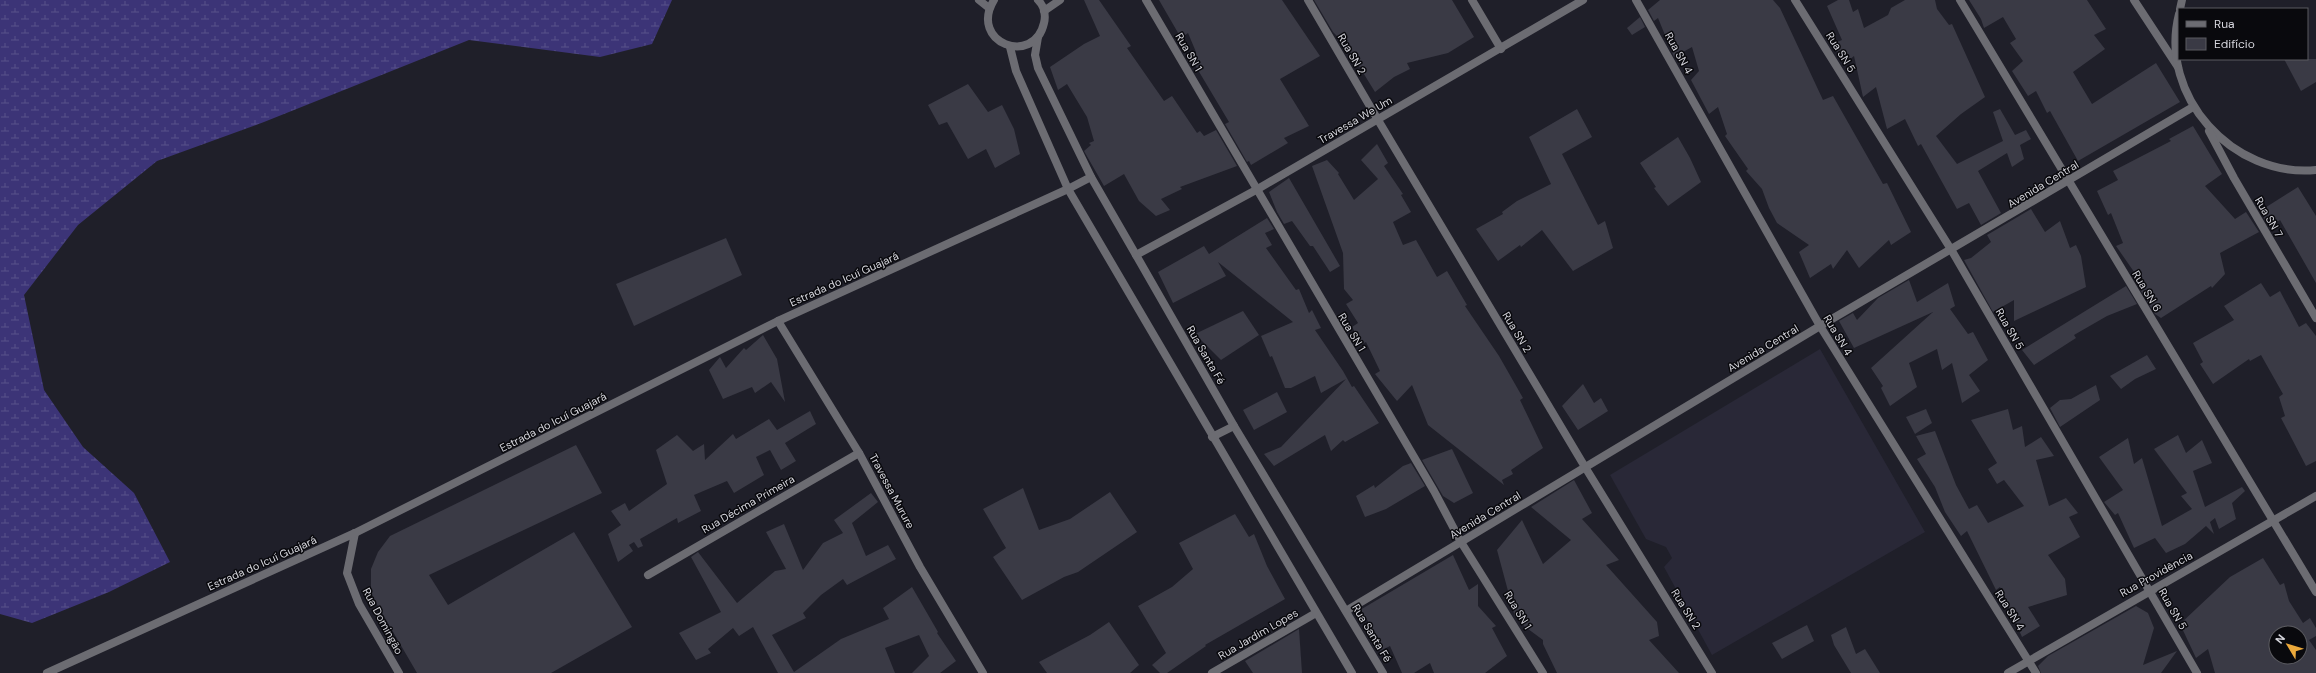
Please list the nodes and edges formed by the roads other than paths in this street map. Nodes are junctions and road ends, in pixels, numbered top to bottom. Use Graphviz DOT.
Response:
graph roads {
  1 [pos="979,0"];
  2 [pos="994,0"];
  3 [pos="1038,0"];
  4 [pos="1060,0"];
  5 [pos="1146,0"];
  6 [pos="1308,0"];
  7 [pos="1472,0"];
  8 [pos="1583,0"];
  9 [pos="1636,0"];
  10 [pos="1795,0"];
  11 [pos="1960,0"];
  12 [pos="2134,0"];
  13 [pos="989,8"];
  14 [pos="1044,11"];
  15 [pos="2178,18"];
  16 [pos="1038,37"];
  17 [pos="1010,46"];
  18 [pos="1501,49"];
  19 [pos="2178,68"];
  20 [pos="2193,107"];
  21 [pos="1378,120"];
  22 [pos="2206,126"];
  23 [pos="2316,170"];
  24 [pos="1091,177"];
  25 [pos="2068,182"];
  26 [pos="1068,189"];
  27 [pos="1256,190"];
  28 [pos="1952,251"];
  29 [pos="1136,255"];
  30 [pos="2316,318"];
  31 [pos="778,321"];
  32 [pos="1820,326"];
  33 [pos="1234,426"];
  34 [pos="1212,437"];
  35 [pos="859,453"];
  36 [pos="1586,467"];
  37 [pos="2316,496"];
  38 [pos="2273,521"];
  39 [pos="355,533"];
  40 [pos="1461,542"];
  41 [pos="648,575"];
  42 [pos="2150,590"];
  43 [pos="2316,592"];
  44 [pos="1346,611"];
  45 [pos="1316,613"];
  46 [pos="2028,660"];
  47 [pos="47,673"];
  48 [pos="399,673"];
  49 [pos="983,673"];
  50 [pos="1212,673"];
  51 [pos="1352,673"];
  52 [pos="1383,673"];
  53 [pos="1543,673"];
  54 [pos="1712,673"];
  55 [pos="2008,673"];
  56 [pos="2036,673"];
  57 [pos="2198,673"];
  1 -- 13 [label="street"];
  2 -- 13 [label="street"];
  3 -- 14 [label="street"];
  4 -- 14 [label="street"];
  5 -- 27 [label="street, Rua SN 1"];
  6 -- 21 [label="street, Rua SN 2"];
  7 -- 18 [label="street"];
  8 -- 18 [label="street, Travessa We Um"];
  9 -- 32 [label="street, Rua SN 4"];
  10 -- 28 [label="street, Rua SN 5"];
  11 -- 25 [label="street, Rua SN 6"];
  12 -- 19 [label="street"];
  13 -- 17 [label="street"];
  14 -- 16 [label="street, Rua Santa Fé"];
  15 -- 19 [label="street"];
  16 -- 17 [label="street"];
  16 -- 24 [label="street, Rua Santa Fé"];
  17 -- 26 [label="street"];
  18 -- 21 [label="street, Travessa We Um"];
  19 -- 20 [label="street"];
  20 -- 22 [label="street"];
  20 -- 25 [label="street, Avenida Central"];
  21 -- 27 [label="street, Travessa We Um"];
  21 -- 36 [label="street, Rua SN 2"];
  22 -- 23 [label="street"];
  22 -- 30 [label="street, Rua SN 7"];
  24 -- 26 [label="street, Estrada do Icuí Guajará"];
  24 -- 29 [label="street, Rua Santa Fé"];
  25 -- 28 [label="street, Avenida Central"];
  25 -- 38 [label="street, Rua SN 6"];
  26 -- 31 [label="street, Estrada do Icuí Guajará"];
  26 -- 34 [label="street"];
  27 -- 29 [label="street, Travessa We Um"];
  27 -- 40 [label="street, Rua SN 1"];
  28 -- 32 [label="street, Avenida Central"];
  28 -- 42 [label="street, Rua SN 5"];
  29 -- 33 [label="street, Rua Santa Fé"];
  31 -- 35 [label="street, Travessa Murure"];
  31 -- 39 [label="street, Estrada do Icuí Guajará"];
  32 -- 36 [label="street, Avenida Central"];
  32 -- 46 [label="street, Rua SN 4"];
  33 -- 34 [label="street"];
  33 -- 44 [label="street, Rua Santa Fé"];
  34 -- 45 [label="street"];
  35 -- 41 [label="street, Rua Décima Primeira"];
  35 -- 49 [label="street, Travessa Murure"];
  36 -- 40 [label="street, Avenida Central"];
  36 -- 54 [label="street, Rua SN 2"];
  37 -- 38 [label="street, Rua Providência"];
  38 -- 42 [label="street, Rua Providência"];
  38 -- 43 [label="street, Rua SN 6"];
  39 -- 47 [label="street, Estrada do Icuí Guajará"];
  39 -- 48 [label="street, Rua Domingão"];
  40 -- 44 [label="street, Avenida Central"];
  40 -- 53 [label="street, Rua SN 1"];
  42 -- 46 [label="street, Rua Providência"];
  42 -- 57 [label="street, Rua SN 5"];
  44 -- 52 [label="street, Rua Santa Fé"];
  45 -- 50 [label="street, Rua Jardim Lopes"];
  45 -- 51 [label="street"];
  46 -- 55 [label="street, Rua Providência"];
  46 -- 56 [label="street, Rua SN 4"];
}
